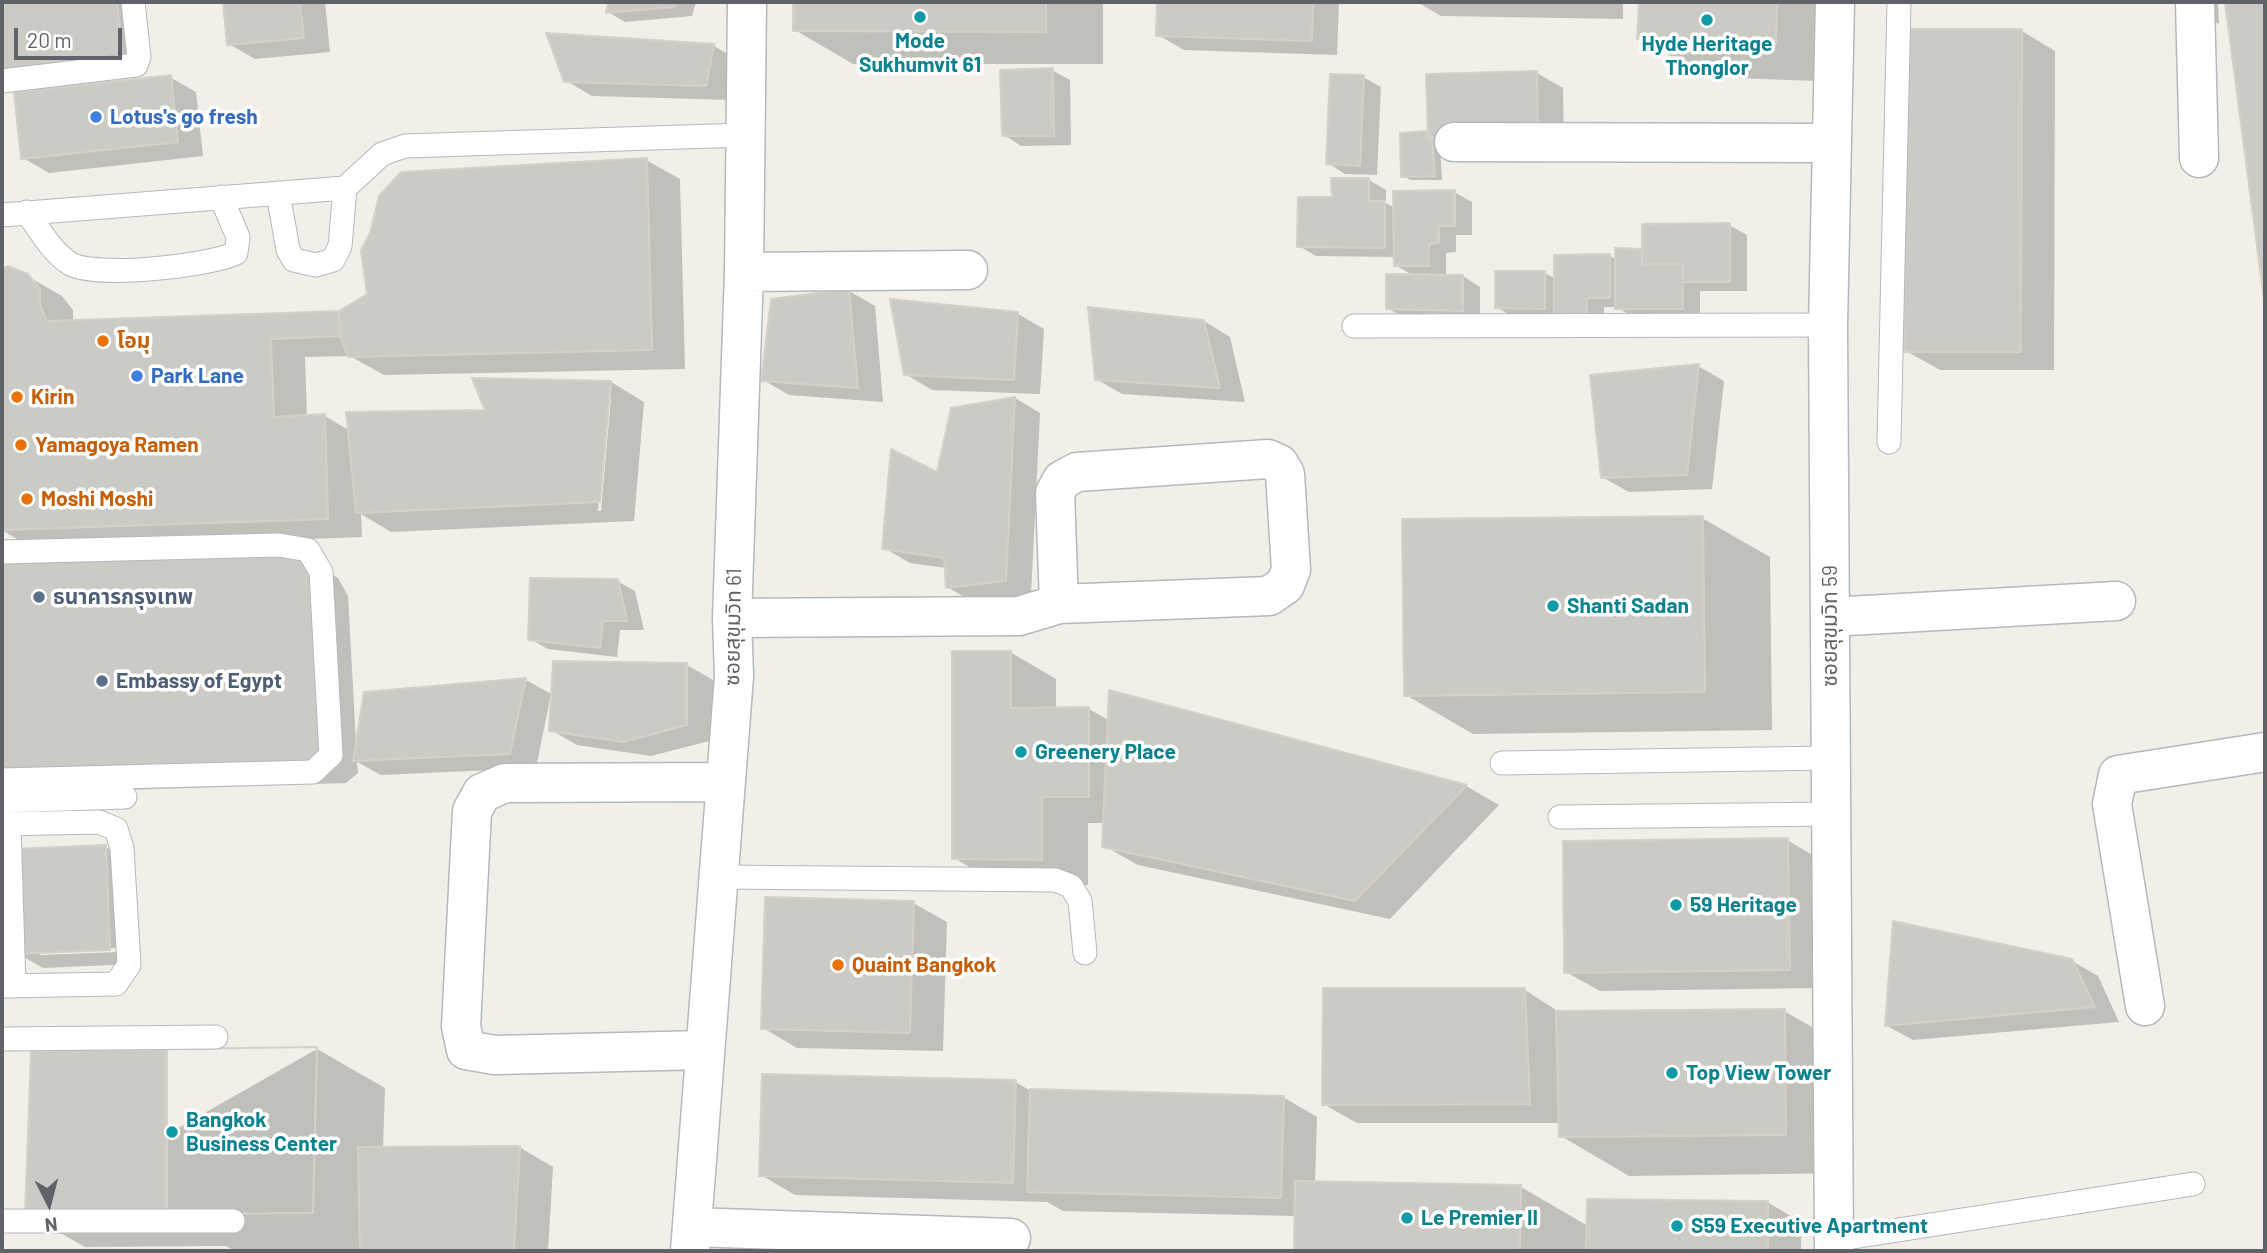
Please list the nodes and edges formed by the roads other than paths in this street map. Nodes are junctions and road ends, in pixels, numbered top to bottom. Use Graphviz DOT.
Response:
graph roads {
  1 [pos="133,2"];
  2 [pos="747,2"];
  3 [pos="1835,2"];
  4 [pos="1899,2"];
  5 [pos="2195,2"];
  6 [pos="2,81"];
  7 [pos="745,135"];
  8 [pos="1454,142"];
  9 [pos="1832,143"];
  10 [pos="2199,159"];
  11 [pos="345,188"];
  12 [pos="278,193"];
  13 [pos="221,197"];
  14 [pos="27,212"];
  15 [pos="2,215"];
  16 [pos="968,270"];
  17 [pos="744,272"];
  18 [pos="1828,324"];
  19 [pos="1354,326"];
  20 [pos="1889,442"];
  21 [pos="2,552"];
  22 [pos="2116,601"];
  23 [pos="1059,604"];
  24 [pos="1830,617"];
  25 [pos="732,618"];
  26 [pos="2265,752"];
  27 [pos="1831,758"];
  28 [pos="1502,763"];
  29 [pos="2,780"];
  30 [pos="726,782"];
  31 [pos="125,797"];
  32 [pos="2,801"];
  33 [pos="1832,814"];
  34 [pos="1560,817"];
  35 [pos="5,824"];
  36 [pos="718,877"];
  37 [pos="1085,953"];
  38 [pos="8,986"];
  39 [pos="2146,1006"];
  40 [pos="216,1037"];
  41 [pos="2,1039"];
  42 [pos="705,1050"];
  43 [pos="2193,1184"];
  44 [pos="2,1221"];
  45 [pos="233,1221"];
  46 [pos="1011,1237"];
  47 [pos="691,1239"];
  48 [pos="1834,1246"];
  1 -- 6 [label="lane"];
  2 -- 7 [label="street, ซอยสุขุมวิท 61"];
  3 -- 9 [label="street, ซอยสุขุมวิท 59"];
  4 -- 20 [label="lane"];
  5 -- 10 [label="street"];
  7 -- 11 [label="lane"];
  7 -- 17 [label="street, ซอยสุขุมวิท 61"];
  8 -- 9 [label="street"];
  9 -- 18 [label="street, ซอยสุขุมวิท 59"];
  11 -- 12 [label="lane"];
  11 -- 12 [label="lane"];
  12 -- 13 [label="lane"];
  13 -- 14 [label="lane"];
  13 -- 14 [label="lane"];
  14 -- 15 [label="lane"];
  16 -- 17 [label="street"];
  17 -- 25 [label="street, ซอยสุขุมวิท 61"];
  18 -- 19 [label="lane"];
  18 -- 24 [label="street, ซอยสุขุมวิท 59"];
  21 -- 29 [label="lane"];
  22 -- 24 [label="street"];
  23 -- 23 [label="street"];
  23 -- 25 [label="street"];
  24 -- 27 [label="street, ซอยสุขุมวิท 59"];
  25 -- 30 [label="street, ซอยสุขุมวิท 61"];
  26 -- 39 [label="street"];
  27 -- 28 [label="lane"];
  27 -- 33 [label="street, ซอยสุขุมวิท 59"];
  30 -- 36 [label="street, ซอยสุขุมวิท 61"];
  30 -- 42 [label="street"];
  31 -- 32 [label="lane"];
  33 -- 34 [label="lane"];
  33 -- 48 [label="street, ซอยสุขุมวิท 59"];
  35 -- 38 [label="lane"];
  35 -- 38 [label="lane"];
  36 -- 37 [label="lane"];
  36 -- 42 [label="street, ซอยสุขุมวิท 61"];
  40 -- 41 [label="lane"];
  42 -- 47 [label="street, ซอยสุขุมวิท 61"];
  43 -- 48 [label="lane"];
  44 -- 45 [label="lane"];
  46 -- 47 [label="street"];
}
